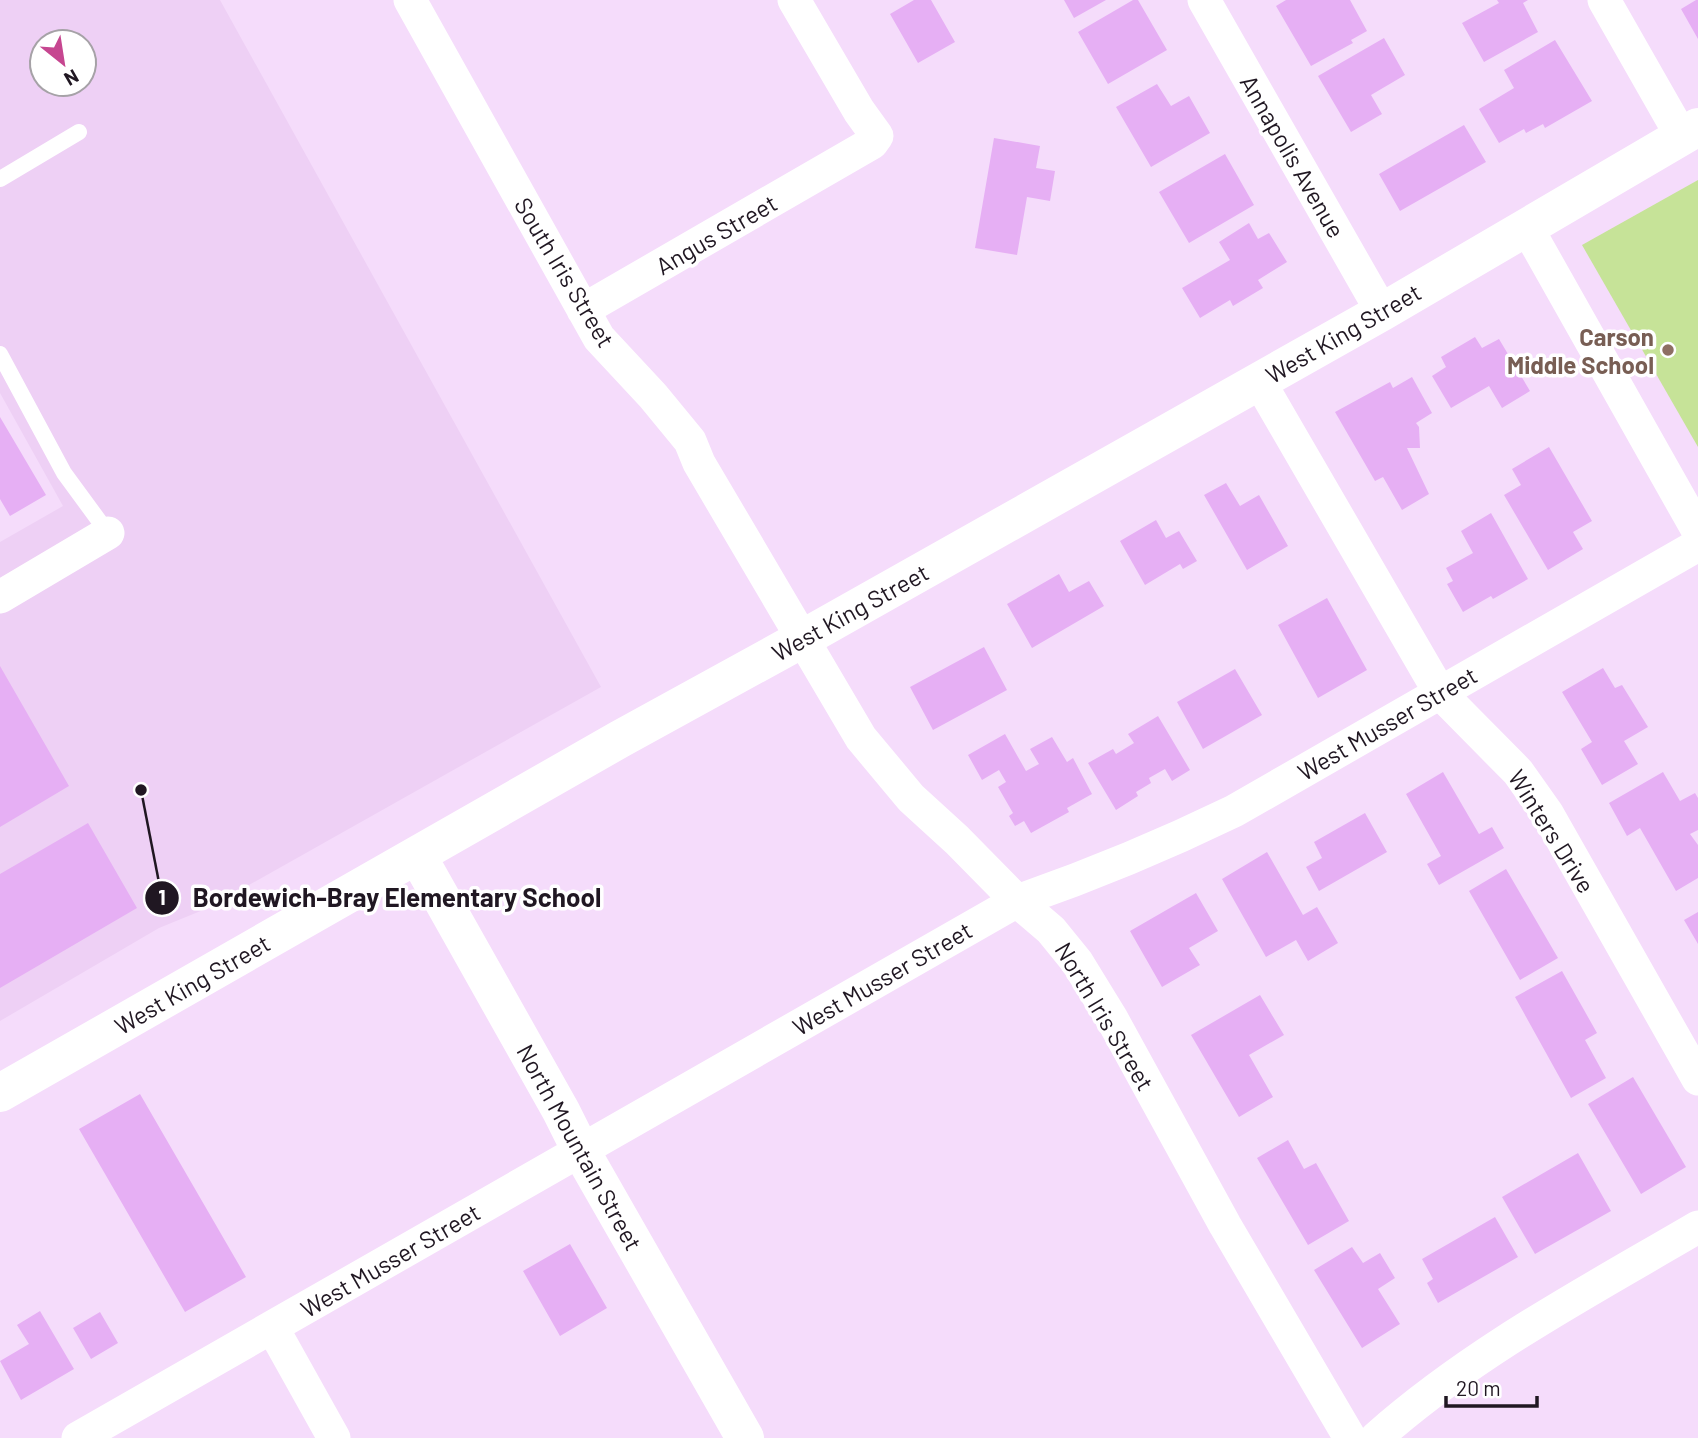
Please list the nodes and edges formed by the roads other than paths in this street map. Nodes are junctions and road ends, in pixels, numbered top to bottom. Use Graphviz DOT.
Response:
graph roads {
  1 [pos="410,0"];
  2 [pos="794,0"];
  3 [pos="1204,0"];
  4 [pos="1604,0"];
  5 [pos="79,132"];
  6 [pos="1690,132"];
  7 [pos="0,179"];
  8 [pos="1526,226"];
  9 [pos="583,310"];
  10 [pos="1382,312"];
  11 [pos="0,354"];
  12 [pos="1259,381"];
  13 [pos="1698,531"];
  14 [pos="108,533"];
  15 [pos="1698,545"];
  16 [pos="0,597"];
  17 [pos="802,639"];
  18 [pos="1440,693"];
  19 [pos="417,855"];
  20 [pos="1017,901"];
  21 [pos="1698,1079"];
  22 [pos="0,1093"];
  23 [pos="581,1151"];
  24 [pos="1698,1227"];
  25 [pos="272,1327"];
  26 [pos="78,1438"];
  27 [pos="334,1438"];
  28 [pos="745,1438"];
  29 [pos="1350,1438"];
  30 [pos="1376,1438"];
  1 -- 9 [label="street, South Iris Street"];
  2 -- 9 [label="street, Angus Street"];
  3 -- 10 [label="street, Annapolis Avenue"];
  4 -- 6 [label="street"];
  5 -- 7 [label="lane"];
  6 -- 8 [label="street, West King Street"];
  8 -- 10 [label="street, West King Street"];
  8 -- 13 [label="street"];
  9 -- 17 [label="street, South Iris Street"];
  10 -- 12 [label="street, West King Street"];
  11 -- 14 [label="lane"];
  12 -- 17 [label="street, West King Street"];
  12 -- 18 [label="street, Winters Drive"];
  14 -- 16 [label="street"];
  15 -- 18 [label="street, West Musser Street"];
  17 -- 19 [label="street, West King Street"];
  17 -- 20 [label="street, North Iris Street"];
  18 -- 20 [label="street, West Musser Street"];
  18 -- 21 [label="street, Winters Drive"];
  19 -- 22 [label="street, West King Street"];
  19 -- 23 [label="street, North Mountain Street"];
  20 -- 23 [label="street, West Musser Street"];
  20 -- 29 [label="street, North Iris Street"];
  23 -- 25 [label="street, West Musser Street"];
  23 -- 28 [label="street, North Mountain Street"];
  24 -- 30 [label="street"];
  25 -- 26 [label="street, West Musser Street"];
  25 -- 27 [label="street"];
}
